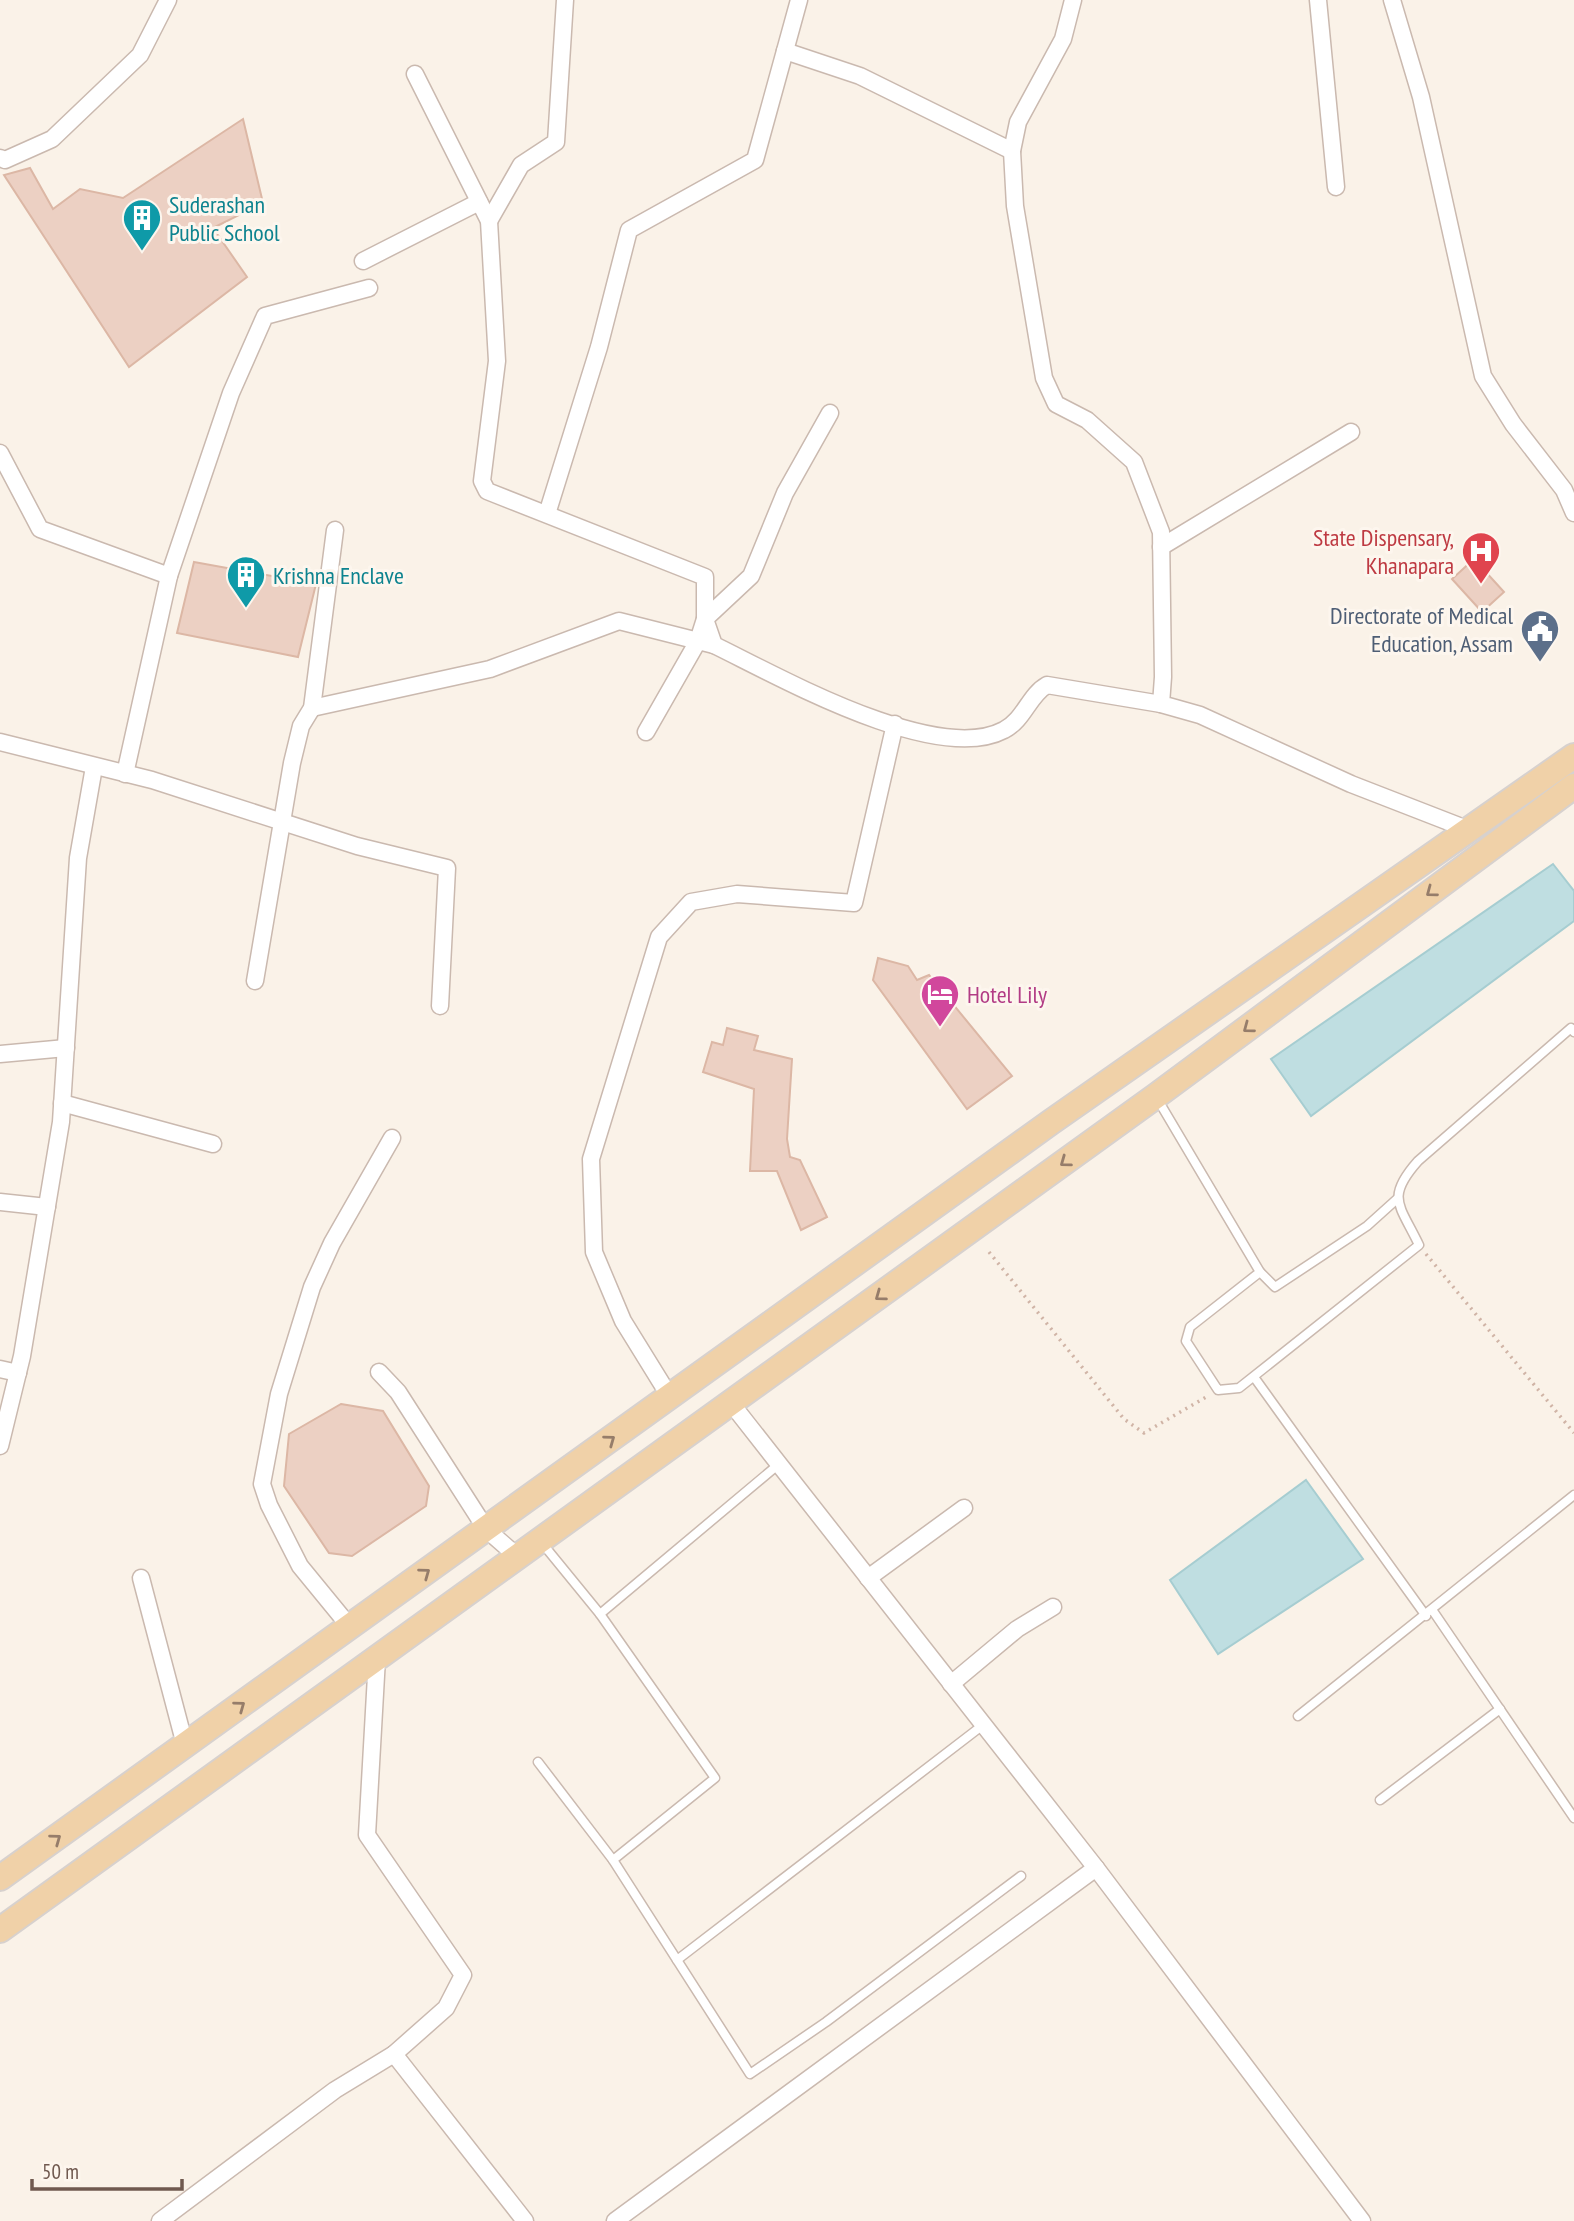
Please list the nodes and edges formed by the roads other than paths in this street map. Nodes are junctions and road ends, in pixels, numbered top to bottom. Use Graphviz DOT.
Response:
graph roads {
  1 [pos="168,0"];
  2 [pos="565,0"];
  3 [pos="799,0"];
  4 [pos="1073,0"];
  5 [pos="1318,0"];
  6 [pos="1392,0"];
  7 [pos="785,51"];
  8 [pos="415,74"];
  9 [pos="1012,151"];
  10 [pos="0,158"];
  11 [pos="1336,187"];
  12 [pos="480,202"];
  13 [pos="489,220"];
  14 [pos="363,261"];
  15 [pos="369,288"];
  16 [pos="830,413"];
  17 [pos="1351,432"];
  18 [pos="0,453"];
  19 [pos="1574,513"];
  20 [pos="547,514"];
  21 [pos="335,530"];
  22 [pos="1161,547"];
  23 [pos="169,576"];
  24 [pos="705,619"];
  25 [pos="706,643"];
  26 [pos="1161,704"];
  27 [pos="312,708"];
  28 [pos="895,724"];
  29 [pos="646,732"];
  30 [pos="1574,739"];
  31 [pos="0,742"];
  32 [pos="1574,756"];
  33 [pos="94,767"];
  34 [pos="125,774"];
  35 [pos="1574,786"];
  36 [pos="1563,803"];
  37 [pos="282,822"];
  38 [pos="1472,831"];
  39 [pos="255,981"];
  40 [pos="440,1006"];
  41 [pos="1574,1032"];
  42 [pos="66,1048"];
  43 [pos="0,1054"];
  44 [pos="1156,1096"];
  45 [pos="62,1103"];
  46 [pos="392,1138"];
  47 [pos="214,1144"];
  48 [pos="1397,1199"];
  49 [pos="0,1202"];
  50 [pos="47,1207"];
  51 [pos="1260,1272"];
  52 [pos="0,1369"];
  53 [pos="379,1372"];
  54 [pos="18,1373"];
  55 [pos="1254,1377"];
  56 [pos="670,1397"];
  57 [pos="731,1403"];
  58 [pos="0,1446"];
  59 [pos="779,1464"];
  60 [pos="1574,1495"];
  61 [pos="964,1508"];
  62 [pos="486,1529"];
  63 [pos="541,1541"];
  64 [pos="518,1557"];
  65 [pos="141,1578"];
  66 [pos="868,1578"];
  67 [pos="1053,1607"];
  68 [pos="1429,1613"];
  69 [pos="600,1614"];
  70 [pos="350,1627"];
  71 [pos="377,1658"];
  72 [pos="951,1684"];
  73 [pos="1500,1709"];
  74 [pos="1298,1716"];
  75 [pos="983,1725"];
  76 [pos="185,1745"];
  77 [pos="538,1762"];
  78 [pos="1380,1800"];
  79 [pos="1574,1818"];
  80 [pos="614,1860"];
  81 [pos="1096,1868"];
  82 [pos="1021,1876"];
  83 [pos="0,1878"];
  84 [pos="3,1921"];
  85 [pos="677,1960"];
  86 [pos="394,2054"];
  87 [pos="160,2221"];
  88 [pos="524,2221"];
  89 [pos="615,2221"];
  90 [pos="1362,2221"];
  1 -- 10 [label="street"];
  2 -- 13 [label="street"];
  3 -- 7 [label="street"];
  4 -- 9 [label="street"];
  5 -- 11 [label="street"];
  6 -- 19 [label="street"];
  7 -- 9 [label="street"];
  7 -- 20 [label="street"];
  8 -- 12 [label="street"];
  9 -- 22 [label="street"];
  12 -- 13 [label="street"];
  12 -- 14 [label="street"];
  13 -- 20 [label="street"];
  15 -- 23 [label="street"];
  16 -- 24 [label="street"];
  17 -- 22 [label="street"];
  18 -- 23 [label="street"];
  20 -- 24 [label="street"];
  21 -- 27 [label="street"];
  22 -- 26 [label="street"];
  23 -- 34 [label="street"];
  24 -- 25 [label="street"];
  25 -- 27 [label="street"];
  25 -- 28 [label="street"];
  25 -- 29 [label="street"];
  26 -- 28 [label="street"];
  26 -- 38 [label="street"];
  27 -- 37 [label="street"];
  28 -- 56 [label="street"];
  30 -- 38 [label="main road"];
  31 -- 33 [label="street"];
  32 -- 38 [label="main road"];
  33 -- 34 [label="street"];
  33 -- 42 [label="street"];
  34 -- 37 [label="street"];
  35 -- 36 [label="main road"];
  36 -- 44 [label="main road, one-way"];
  37 -- 39 [label="street"];
  37 -- 40 [label="street"];
  38 -- 56 [label="main road"];
  41 -- 48 [label="lane"];
  42 -- 43 [label="street"];
  42 -- 45 [label="street"];
  44 -- 51 [label="lane"];
  44 -- 57 [label="main road, one-way"];
  45 -- 47 [label="street"];
  45 -- 50 [label="street"];
  46 -- 70 [label="street"];
  48 -- 51 [label="lane"];
  48 -- 55 [label="lane"];
  49 -- 50 [label="street"];
  50 -- 54 [label="street"];
  51 -- 55 [label="lane"];
  52 -- 54 [label="street"];
  53 -- 62 [label="street"];
  54 -- 58 [label="street"];
  55 -- 68 [label="lane"];
  62 -- 56 [label="main road, one-way"];
  57 -- 59 [label="street"];
  57 -- 63 [label="main road"];
  59 -- 66 [label="street"];
  59 -- 69 [label="lane"];
  60 -- 68 [label="lane"];
  61 -- 66 [label="street"];
  62 -- 64 [label="street"];
  70 -- 62 [label="main road, one-way"];
  63 -- 64 [label="main road"];
  63 -- 69 [label="lane"];
  64 -- 71 [label="main road"];
  65 -- 76 [label="street"];
  66 -- 72 [label="street"];
  67 -- 72 [label="street"];
  68 -- 73 [label="lane"];
  68 -- 74 [label="lane"];
  69 -- 80 [label="lane"];
  76 -- 70 [label="main road, one-way"];
  71 -- 84 [label="main road"];
  71 -- 86 [label="street"];
  72 -- 75 [label="street"];
  73 -- 78 [label="lane"];
  73 -- 79 [label="lane"];
  75 -- 81 [label="street"];
  75 -- 85 [label="lane"];
  83 -- 76 [label="main road, one-way"];
  77 -- 80 [label="lane"];
  80 -- 85 [label="lane"];
  81 -- 89 [label="street"];
  81 -- 90 [label="street"];
  82 -- 85 [label="lane"];
  86 -- 87 [label="street"];
  86 -- 88 [label="street"];
}
